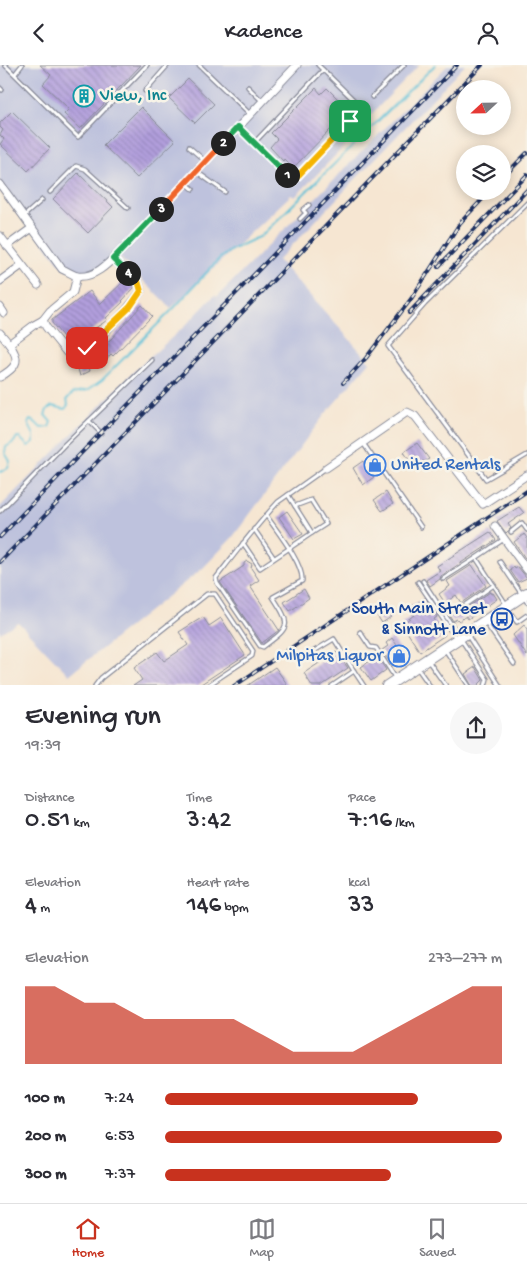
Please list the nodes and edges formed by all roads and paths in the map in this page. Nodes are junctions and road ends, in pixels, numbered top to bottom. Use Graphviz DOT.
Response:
graph roads {
  1 [pos="5,65"];
  2 [pos="22,65"];
  3 [pos="147,65"];
  4 [pos="168,65"];
  5 [pos="199,65"];
  6 [pos="297,65"];
  7 [pos="318,65"];
  8 [pos="404,65"];
  9 [pos="331,68"];
  10 [pos="325,71"];
  11 [pos="14,74"];
  12 [pos="248,87"];
  13 [pos="145,91"];
  14 [pos="372,97"];
  15 [pos="263,101"];
  16 [pos="251,114"];
  17 [pos="238,127"];
  18 [pos="254,143"];
  19 [pos="189,147"];
  20 [pos="206,162"];
  21 [pos="197,171"];
  22 [pos="186,183"];
  23 [pos="0,184"];
  24 [pos="194,189"];
  25 [pos="50,192"];
  26 [pos="225,192"];
  27 [pos="42,200"];
  28 [pos="527,203"];
  29 [pos="309,205"];
  30 [pos="128,208"];
  31 [pos="24,217"];
  32 [pos="300,219"];
  33 [pos="32,228"];
  34 [pos="0,236"];
  35 [pos="7,246"];
  36 [pos="113,259"];
  37 [pos="22,265"];
  38 [pos="77,276"];
  39 [pos="0,281"];
  40 [pos="38,285"];
  41 [pos="43,320"];
  42 [pos="0,333"];
  43 [pos="9,344"];
  44 [pos="152,360"];
  45 [pos="0,377"];
  46 [pos="89,421"];
  47 [pos="101,433"];
  48 [pos="362,443"];
  49 [pos="527,455"];
  50 [pos="326,468"];
  51 [pos="527,475"];
  52 [pos="288,495"];
  53 [pos="295,506"];
  54 [pos="0,511"];
  55 [pos="266,515"];
  56 [pos="495,526"];
  57 [pos="421,527"];
  58 [pos="254,529"];
  59 [pos="527,530"];
  60 [pos="511,532"];
  61 [pos="312,533"];
  62 [pos="504,538"];
  63 [pos="243,543"];
  64 [pos="288,549"];
  65 [pos="274,558"];
  66 [pos="476,558"];
  67 [pos="500,562"];
  68 [pos="527,570"];
  69 [pos="443,579"];
  70 [pos="423,581"];
  71 [pos="418,582"];
  72 [pos="494,585"];
  73 [pos="526,597"];
  74 [pos="462,607"];
  75 [pos="507,607"];
  76 [pos="527,615"];
  77 [pos="484,621"];
  78 [pos="360,632"];
  79 [pos="461,637"];
  80 [pos="444,648"];
  81 [pos="306,656"];
  82 [pos="421,661"];
  83 [pos="514,664"];
  84 [pos="354,671"];
  85 [pos="363,684"];
  86 [pos="391,684"];
  87 [pos="95,685"];
  88 [pos="207,685"];
  89 [pos="332,685"];
  90 [pos="358,685"];
  91 [pos="430,685"];
  92 [pos="446,685"];
  93 [pos="469,685"];
  94 [pos="485,685"];
  95 [pos="500,685"];
  1 -- 11 [label="lane"];
  2 -- 11 [label="lane"];
  3 -- 11 [label="lane"];
  4 -- 13 [label="lane"];
  5 -- 16 [label="lane"];
  6 -- 15 [label="street"];
  7 -- 10 [label="lane"];
  8 -- 14 [label="lane"];
  9 -- 10 [label="lane"];
  10 -- 18 [label="lane"];
  10 -- 18 [label="lane"];
  12 -- 15 [label="lane"];
  15 -- 16 [label="street"];
  16 -- 17 [label="street"];
  17 -- 18 [label="lane"];
  17 -- 20 [label="street"];
  19 -- 20 [label="lane"];
  20 -- 21 [label="street"];
  21 -- 22 [label="street"];
  21 -- 26 [label="lane"];
  22 -- 24 [label="lane"];
  22 -- 36 [label="street"];
  23 -- 31 [label="street"];
  25 -- 30 [label="lane"];
  27 -- 31 [label="lane"];
  28 -- 49 [label="lane"];
  29 -- 32 [label="lane"];
  31 -- 33 [label="street"];
  33 -- 35 [label="street"];
  33 -- 38 [label="street"];
  34 -- 35 [label="street"];
  35 -- 37 [label="street"];
  36 -- 38 [label="street"];
  36 -- 41 [label="street"];
  37 -- 39 [label="street"];
  37 -- 40 [label="street"];
  38 -- 41 [label="street"];
  41 -- 43 [label="street"];
  42 -- 43 [label="street"];
  43 -- 45 [label="street"];
  44 -- 46 [label="lane"];
  46 -- 47 [label="lane"];
  46 -- 54 [label="lane"];
  48 -- 50 [label="street"];
  48 -- 51 [label="street"];
  48 -- 57 [label="lane"];
  50 -- 52 [label="lane"];
  52 -- 53 [label="lane"];
  52 -- 55 [label="lane"];
  53 -- 61 [label="lane"];
  53 -- 61 [label="lane"];
  55 -- 58 [label="lane"];
  55 -- 64 [label="lane"];
  56 -- 62 [label="street"];
  58 -- 63 [label="lane"];
  58 -- 65 [label="lane"];
  59 -- 60 [label="lane"];
  61 -- 64 [label="lane"];
  62 -- 66 [label="lane"];
  62 -- 68 [label="street"];
  63 -- 64 [label="lane"];
  63 -- 65 [label="lane"];
  64 -- 65 [label="lane"];
  66 -- 69 [label="lane"];
  66 -- 72 [label="lane"];
  67 -- 73 [label="lane"];
  70 -- 79 [label="lane"];
  71 -- 79 [label="lane"];
  72 -- 74 [label="lane"];
  72 -- 75 [label="lane"];
  73 -- 75 [label="main road"];
  75 -- 76 [label="lane"];
  75 -- 77 [label="main road"];
  77 -- 79 [label="main road"];
  77 -- 83 [label="lane"];
  78 -- 86 [label="lane"];
  79 -- 80 [label="main road"];
  79 -- 94 [label="lane"];
  79 -- 95 [label="lane"];
  80 -- 82 [label="main road"];
  80 -- 93 [label="lane"];
  81 -- 84 [label="lane"];
  82 -- 86 [label="main road"];
  82 -- 91 [label="lane"];
  82 -- 92 [label="lane"];
  84 -- 85 [label="lane"];
  84 -- 89 [label="lane"];
  85 -- 90 [label="lane"];
  87 -- 88 [label="lane"];
}
